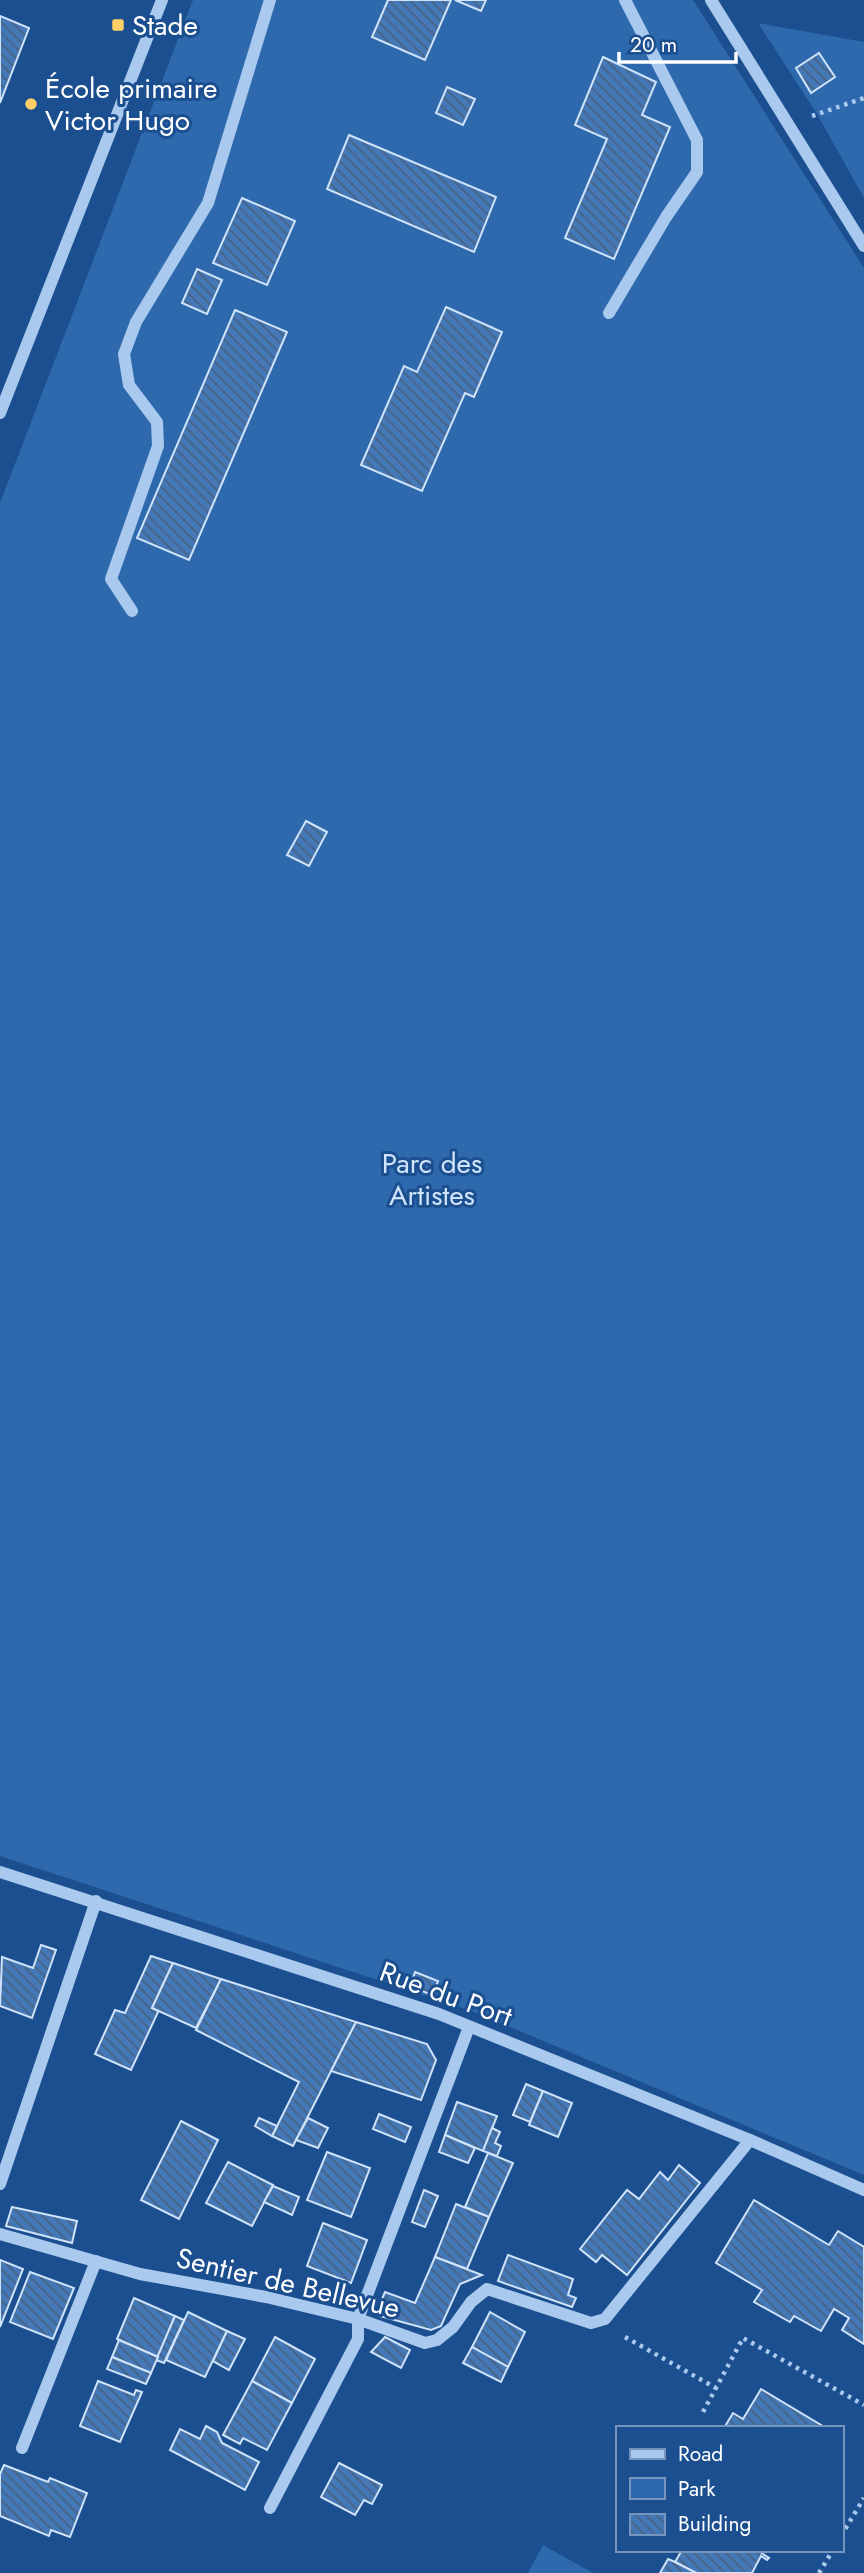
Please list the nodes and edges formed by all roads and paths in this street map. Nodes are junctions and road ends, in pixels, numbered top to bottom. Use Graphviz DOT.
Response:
graph roads {
  1 [pos="162,0"];
  2 [pos="270,0"];
  3 [pos="625,0"];
  4 [pos="711,0"];
  5 [pos="864,98"];
  6 [pos="790,126"];
  7 [pos="864,246"];
  8 [pos="609,313"];
  9 [pos="0,413"];
  10 [pos="132,611"];
  11 [pos="0,1872"];
  12 [pos="96,1901"];
  13 [pos="469,2027"];
  14 [pos="750,2140"];
  15 [pos="0,2183"];
  16 [pos="864,2190"];
  17 [pos="0,2234"];
  18 [pos="96,2261"];
  19 [pos="358,2319"];
  20 [pos="598,2321"];
  21 [pos="716,2388"];
  22 [pos="864,2405"];
  23 [pos="703,2413"];
  24 [pos="22,2448"];
  25 [pos="864,2498"];
  26 [pos="270,2508"];
  27 [pos="843,2533"];
  28 [pos="832,2552"];
  29 [pos="820,2573"];
  1 -- 9 [label="street"];
  2 -- 10 [label="street"];
  3 -- 8 [label="street"];
  4 -- 6 [label="street"];
  5 -- 6 [label="path"];
  6 -- 7 [label="street"];
  11 -- 12 [label="street, Rue du Port"];
  12 -- 13 [label="street, Rue du Port"];
  12 -- 15 [label="street"];
  13 -- 14 [label="street, Rue du Port"];
  13 -- 19 [label="street"];
  14 -- 16 [label="street, Rue du Port"];
  14 -- 20 [label="street"];
  17 -- 18 [label="street, Sentier de Bellevue"];
  18 -- 19 [label="street, Sentier de Bellevue"];
  18 -- 24 [label="street"];
  19 -- 20 [label="street, Sentier de Bellevue"];
  19 -- 26 [label="street"];
  20 -- 21 [label="path"];
  21 -- 22 [label="path"];
  21 -- 23 [label="path"];
  25 -- 27 [label="path"];
  28 -- 29 [label="path"];
}
